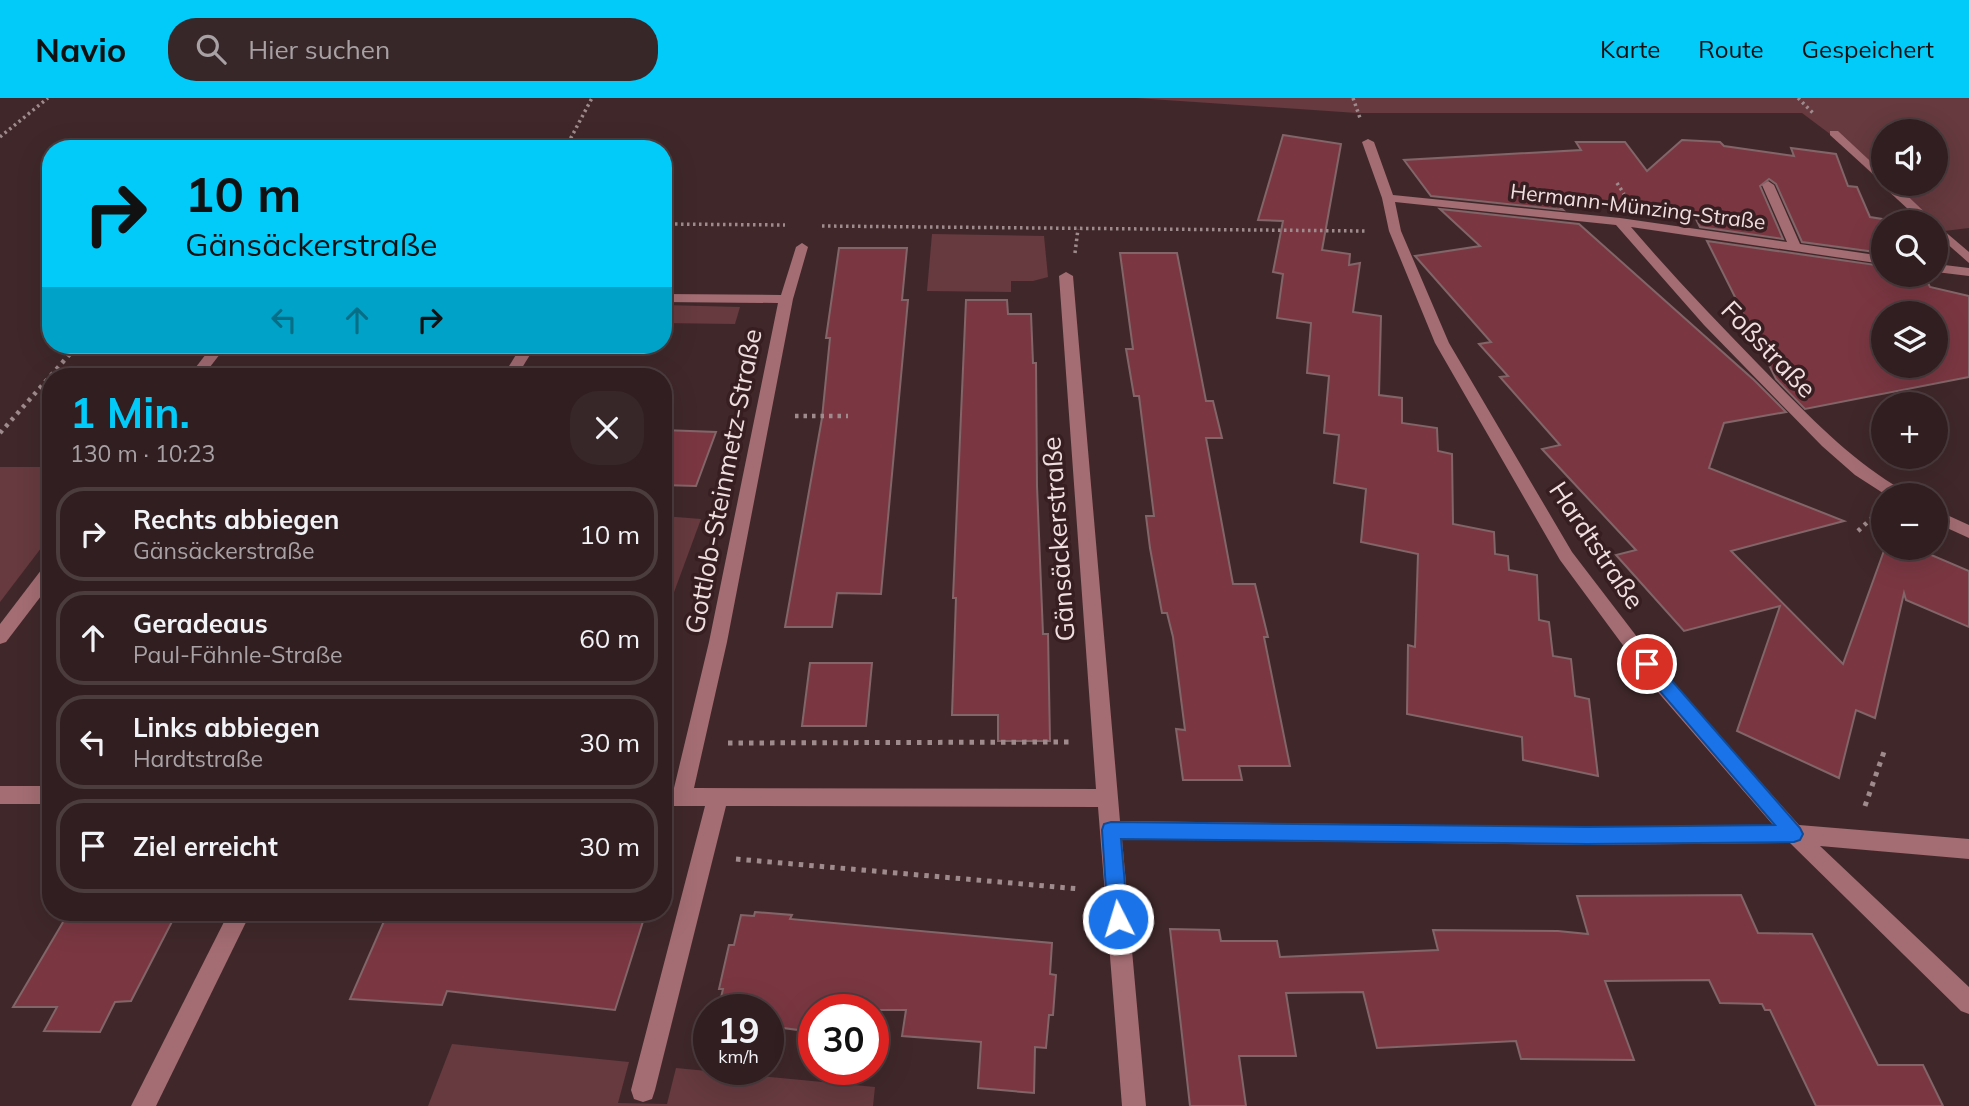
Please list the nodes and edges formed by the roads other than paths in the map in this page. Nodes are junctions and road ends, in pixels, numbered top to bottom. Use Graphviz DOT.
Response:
graph roads {
  1 [pos="1834,133"];
  2 [pos="1368,142"];
  3 [pos="1871,168"];
  4 [pos="1768,185"];
  5 [pos="1901,196"];
  6 [pos="1388,198"];
  7 [pos="1916,210"];
  8 [pos="1620,222"];
  9 [pos="1948,240"];
  10 [pos="802,247"];
  11 [pos="1795,247"];
  12 [pos="1871,258"];
  13 [pos="1969,259"];
  14 [pos="1948,269"];
  15 [pos="1969,272"];
  16 [pos="1066,275"];
  17 [pos="672,298"];
  18 [pos="786,299"];
  19 [pos="213,354"];
  20 [pos="202,368"];
  21 [pos="1877,483"];
  22 [pos="1948,522"];
  23 [pos="1969,532"];
  24 [pos="42,582"];
  25 [pos="0,637"];
  26 [pos="0,795"];
  27 [pos="42,795"];
  28 [pos="718,796"];
  29 [pos="673,797"];
  30 [pos="1107,799"];
  31 [pos="1111,830"];
  32 [pos="1794,834"];
  33 [pos="1969,849"];
  34 [pos="236,921"];
  35 [pos="1969,1003"];
  36 [pos="643,1090"];
  37 [pos="143,1106"];
  38 [pos="1134,1106"];
  1 -- 3 [label="street"];
  2 -- 6 [label="street, Hardtstraße"];
  4 -- 11 [label="street"];
  5 -- 7 [label="street"];
  6 -- 8 [label="street, Hermann-Münzing-Straße"];
  6 -- 32 [label="street, Hardtstraße"];
  8 -- 11 [label="street, Hermann-Münzing-Straße"];
  8 -- 21 [label="street, Foßstraße"];
  9 -- 13 [label="street"];
  10 -- 18 [label="street, Gottlob-Steinmetz-Straße"];
  11 -- 12 [label="street, Hermann-Münzing-Straße"];
  14 -- 15 [label="street"];
  16 -- 30 [label="street, Gänsäckerstraße"];
  17 -- 18 [label="street, Gottlob-Steinmetz-Straße"];
  18 -- 29 [label="street, Gottlob-Steinmetz-Straße"];
  19 -- 20 [label="street"];
  22 -- 23 [label="street"];
  24 -- 25 [label="street"];
  26 -- 27 [label="street"];
  28 -- 29 [label="street"];
  28 -- 30 [label="street"];
  28 -- 36 [label="street"];
  30 -- 31 [label="street, Gänsäckerstraße"];
  31 -- 32 [label="street"];
  31 -- 38 [label="street, Gänsäckerstraße"];
  32 -- 33 [label="street"];
  32 -- 35 [label="street, Hardtstraße"];
  34 -- 37 [label="street"];
}
